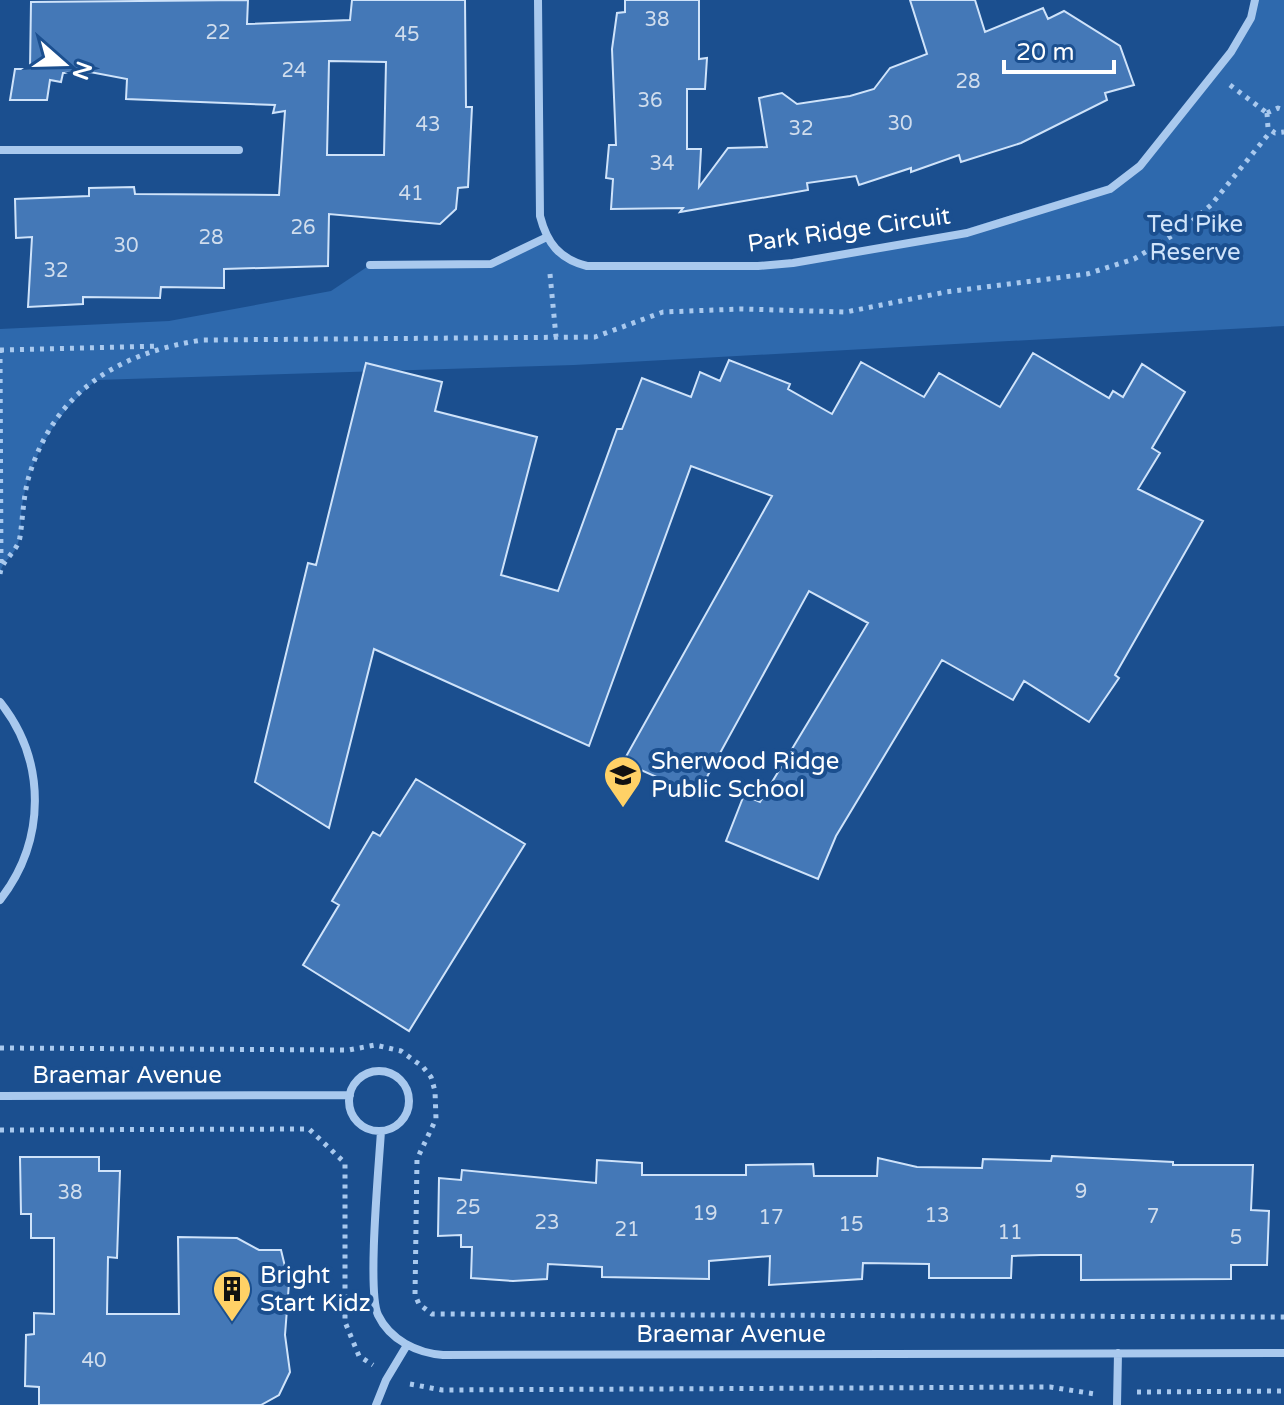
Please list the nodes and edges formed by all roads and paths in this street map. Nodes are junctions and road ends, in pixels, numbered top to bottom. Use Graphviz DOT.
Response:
graph roads {
  1 [pos="538,0"];
  2 [pos="1255,0"];
  3 [pos="1214,72"];
  4 [pos="1284,110"];
  5 [pos="1267,113"];
  6 [pos="1271,131"];
  7 [pos="1284,132"];
  8 [pos="0,150"];
  9 [pos="239,150"];
  10 [pos="547,237"];
  11 [pos="370,265"];
  12 [pos="556,337"];
  13 [pos="166,345"];
  14 [pos="0,349"];
  15 [pos="1,565"];
  16 [pos="0,574"];
  17 [pos="0,702"];
  18 [pos="0,900"];
  19 [pos="0,1048"];
  20 [pos="350,1095"];
  21 [pos="0,1096"];
  22 [pos="0,1130"];
  23 [pos="381,1131"];
  24 [pos="1284,1317"];
  25 [pos="407,1345"];
  26 [pos="1118,1353"];
  27 [pos="1284,1353"];
  28 [pos="389,1374"];
  29 [pos="1284,1391"];
  30 [pos="1117,1392"];
  31 [pos="376,1405"];
  32 [pos="1117,1405"];
  1 -- 10 [label="street"];
  2 -- 3 [label="street, Park Ridge Circuit"];
  3 -- 5 [label="path"];
  3 -- 10 [label="street, Park Ridge Circuit"];
  4 -- 5 [label="path"];
  5 -- 6 [label="path"];
  6 -- 7 [label="path"];
  6 -- 12 [label="path"];
  8 -- 9 [label="street"];
  10 -- 11 [label="street"];
  10 -- 12 [label="path"];
  12 -- 13 [label="path"];
  13 -- 14 [label="path"];
  13 -- 15 [label="path"];
  14 -- 15 [label="path"];
  15 -- 16 [label="path"];
  17 -- 18 [label="street"];
  19 -- 24 [label="path"];
  20 -- 21 [label="street, Braemar Avenue"];
  20 -- 23 [label="street"];
  20 -- 23 [label="street"];
  22 -- 28 [label="path"];
  23 -- 25 [label="street"];
  25 -- 26 [label="street, Braemar Avenue"];
  25 -- 28 [label="street"];
  26 -- 27 [label="street, Braemar Avenue"];
  26 -- 30 [label="street"];
  28 -- 30 [label="path"];
  28 -- 31 [label="street"];
  29 -- 30 [label="path"];
  30 -- 32 [label="street"];
}
